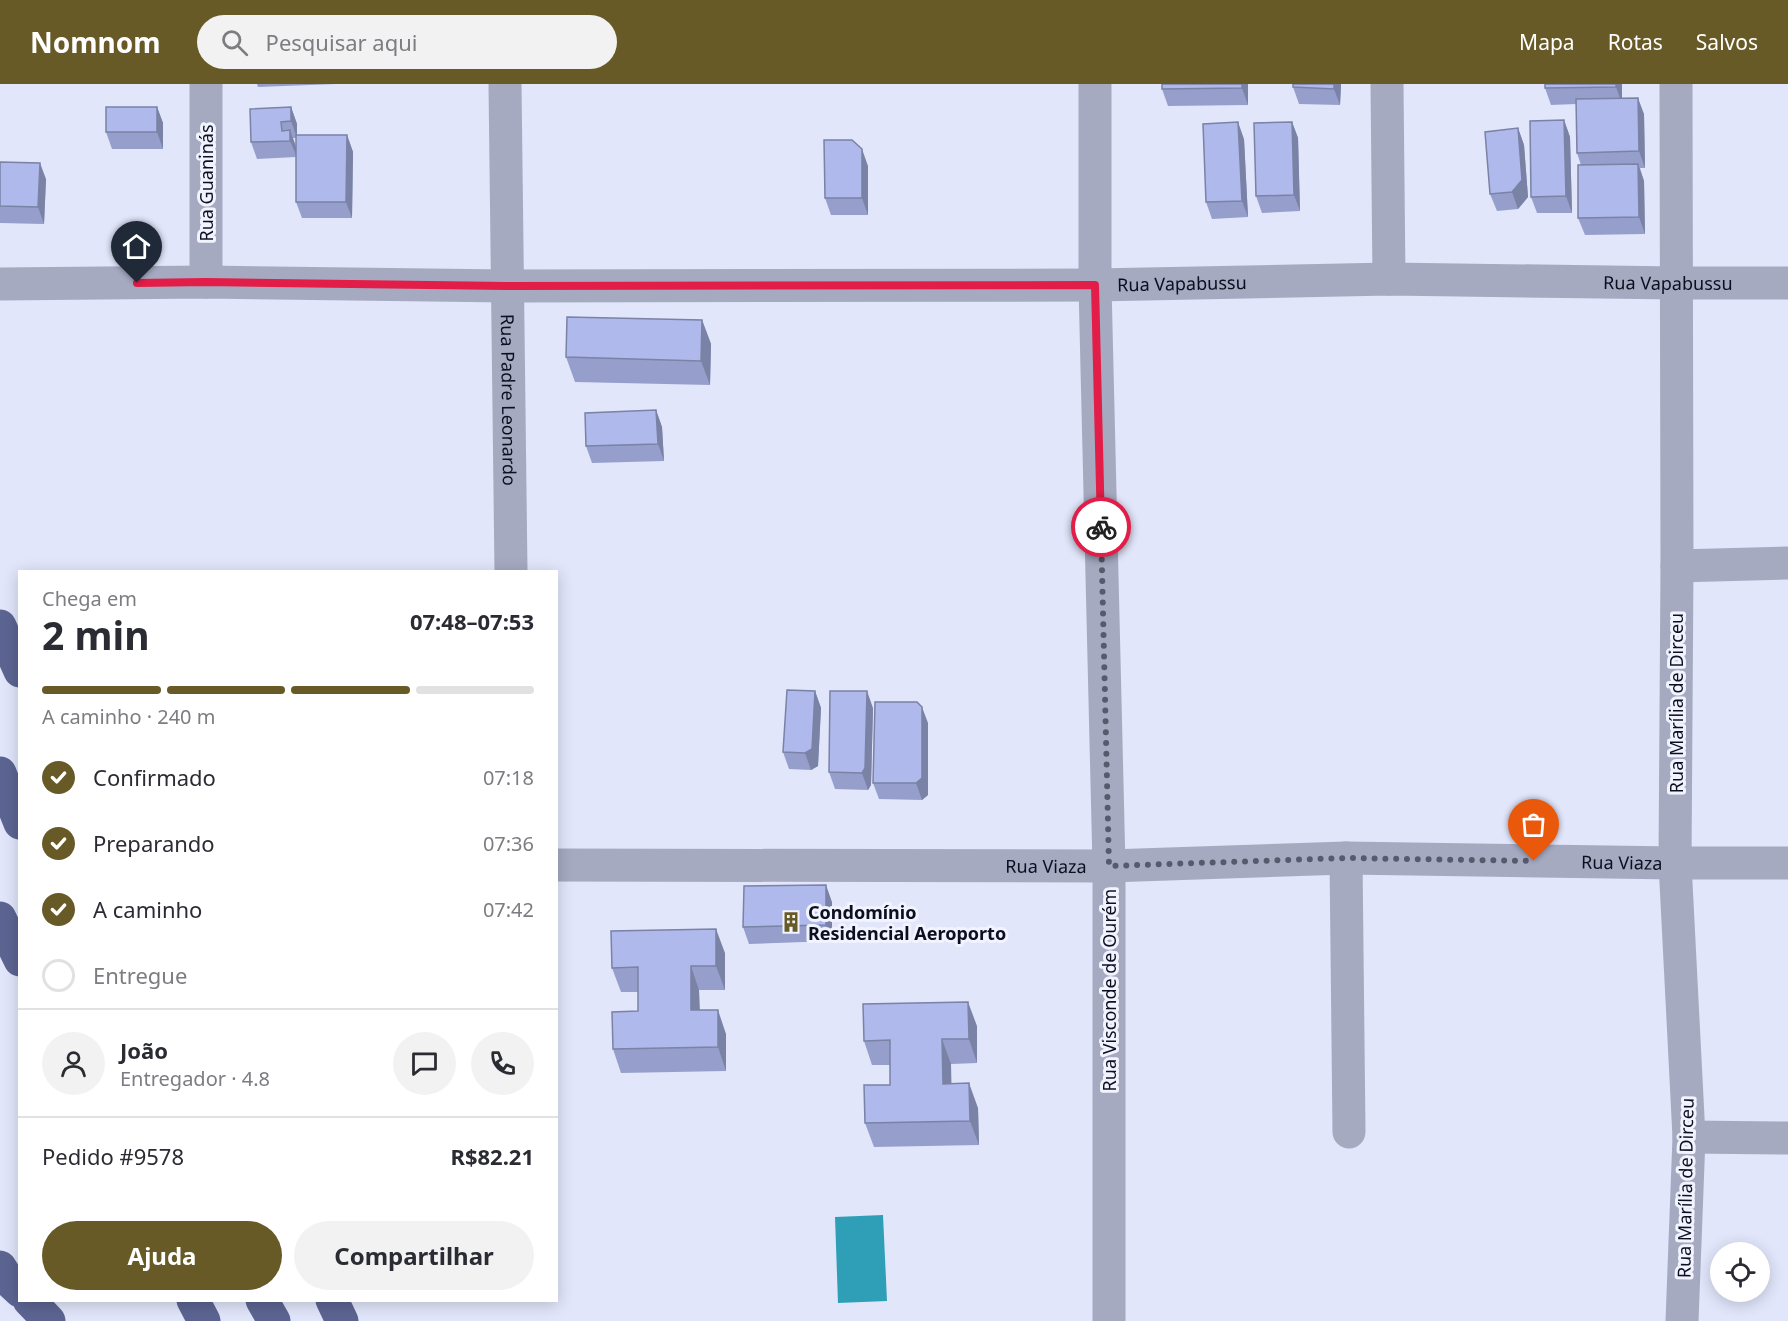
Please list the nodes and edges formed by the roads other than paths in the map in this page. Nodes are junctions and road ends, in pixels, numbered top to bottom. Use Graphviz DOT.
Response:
graph roads {
  1 [pos="206,84"];
  2 [pos="505,84"];
  3 [pos="1095,84"];
  4 [pos="1388,84"];
  5 [pos="1676,84"];
  6 [pos="1389,279"];
  7 [pos="206,282"];
  8 [pos="1788,283"];
  9 [pos="0,284"];
  10 [pos="1677,284"];
  11 [pos="1095,285"];
  12 [pos="507,286"];
  13 [pos="1788,563"];
  14 [pos="1677,566"];
  15 [pos="511,570"];
  16 [pos="0,626"];
  17 [pos="18,666"];
  18 [pos="0,773"];
  19 [pos="18,818"];
  20 [pos="1346,858"];
  21 [pos="1675,863"];
  22 [pos="1788,863"];
  23 [pos="558,865"];
  24 [pos="1109,866"];
  25 [pos="0,918"];
  26 [pos="18,956"];
  27 [pos="1349,1132"];
  28 [pos="1689,1137"];
  29 [pos="1788,1138"];
  30 [pos="0,1267"];
  31 [pos="18,1290"];
  32 [pos="30,1302"];
  33 [pos="194,1302"];
  34 [pos="263,1302"];
  35 [pos="333,1302"];
  36 [pos="49,1321"];
  37 [pos="204,1321"];
  38 [pos="274,1321"];
  39 [pos="342,1321"];
  40 [pos="1110,1321"];
  41 [pos="1682,1321"];
  1 -- 7 [label="street, Rua Guaninás"];
  2 -- 12 [label="street, Rua Padre Leonardo"];
  3 -- 11 [label="street, Rua Visconde de Ourém"];
  4 -- 6 [label="street"];
  5 -- 10 [label="street, Rua Marília de Dirceu"];
  6 -- 10 [label="street, Rua Vapabussu"];
  6 -- 11 [label="street, Rua Vapabussu"];
  7 -- 9 [label="street, Rua Vapabussu"];
  7 -- 12 [label="street, Rua Vapabussu"];
  8 -- 10 [label="street, Rua Vapabussu"];
  10 -- 14 [label="street, Rua Marília de Dirceu"];
  11 -- 12 [label="street, Rua Vapabussu"];
  11 -- 24 [label="street, Rua Visconde de Ourém"];
  12 -- 15 [label="street, Rua Padre Leonardo"];
  13 -- 14 [label="street"];
  14 -- 21 [label="street, Rua Marília de Dirceu"];
  16 -- 17 [label="highway"];
  18 -- 19 [label="highway"];
  20 -- 21 [label="street, Rua Viaza"];
  20 -- 24 [label="street, Rua Viaza"];
  20 -- 27 [label="street"];
  21 -- 22 [label="street, Rua Viaza"];
  21 -- 28 [label="street, Rua Marília de Dirceu"];
  23 -- 24 [label="street, Rua Viaza"];
  24 -- 40 [label="street, Rua Visconde de Ourém"];
  25 -- 26 [label="highway"];
  28 -- 29 [label="street"];
  28 -- 41 [label="street, Rua Marília de Dirceu"];
  30 -- 31 [label="highway"];
  32 -- 36 [label="highway"];
  33 -- 37 [label="highway"];
  34 -- 38 [label="highway"];
  35 -- 39 [label="highway"];
}
